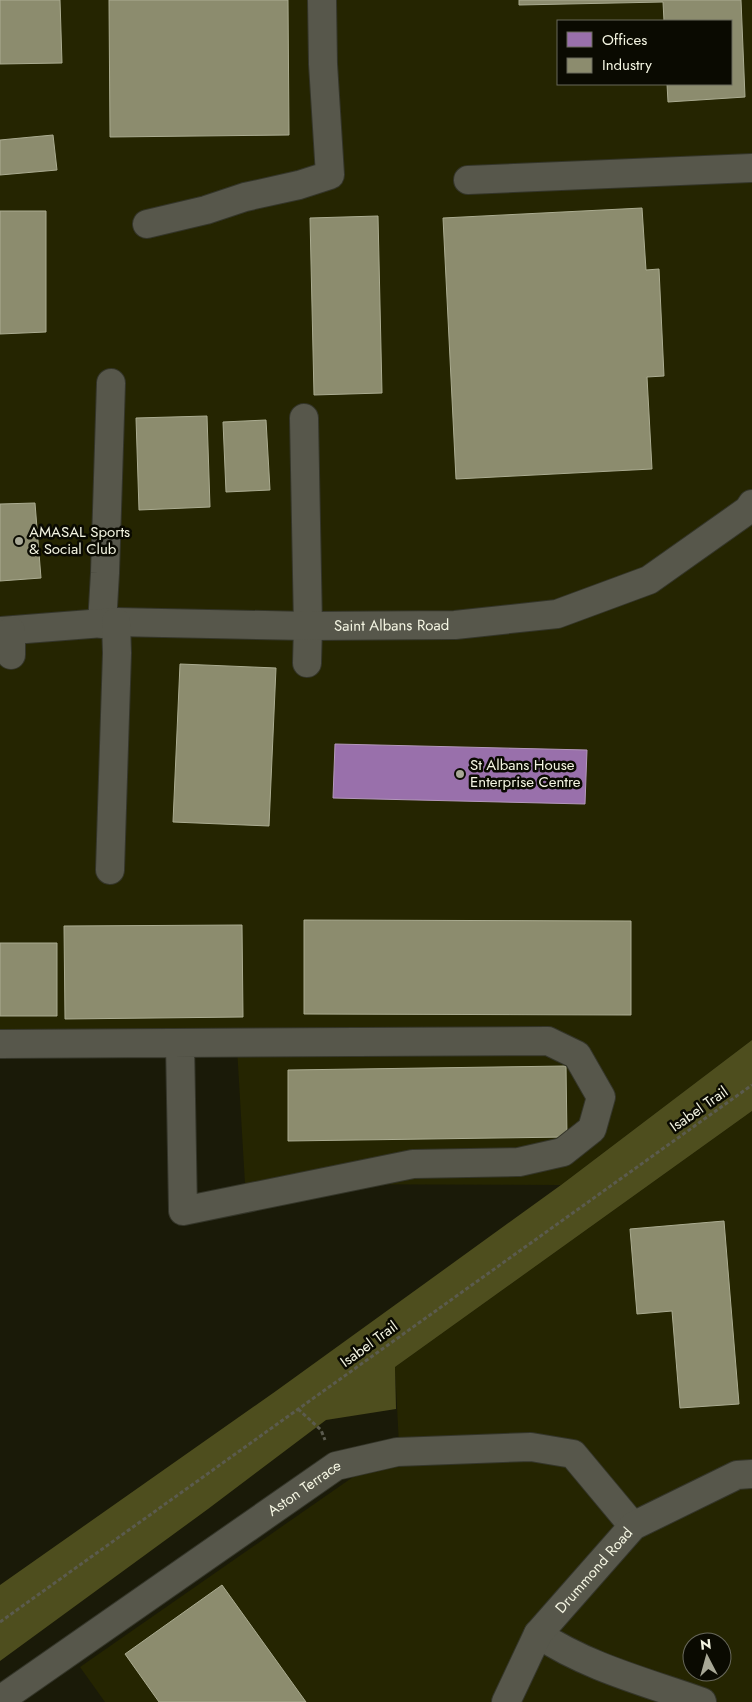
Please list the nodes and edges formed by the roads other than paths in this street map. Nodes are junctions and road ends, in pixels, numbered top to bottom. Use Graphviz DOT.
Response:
graph roads {
  1 [pos="322,0"];
  2 [pos="752,168"];
  3 [pos="468,180"];
  4 [pos="147,224"];
  5 [pos="111,383"];
  6 [pos="304,418"];
  7 [pos="751,509"];
  8 [pos="109,623"];
  9 [pos="308,626"];
  10 [pos="7,639"];
  11 [pos="307,663"];
  12 [pos="110,870"];
  13 [pos="180,1043"];
  14 [pos="0,1044"];
  15 [pos="752,1474"];
  16 [pos="633,1526"];
  17 [pos="538,1634"];
  18 [pos="0,1700"];
  19 [pos="506,1702"];
  20 [pos="702,1702"];
  1 -- 4 [label="street"];
  2 -- 3 [label="street"];
  5 -- 8 [label="street"];
  6 -- 9 [label="street"];
  7 -- 9 [label="street, Saint Albans Road"];
  8 -- 9 [label="street, Saint Albans Road"];
  8 -- 10 [label="street, Saint Albans Road"];
  8 -- 12 [label="street"];
  9 -- 11 [label="street"];
  13 -- 13 [label="street"];
  13 -- 14 [label="street"];
  15 -- 16 [label="street, Drummond Road"];
  16 -- 17 [label="street, Drummond Road"];
  16 -- 18 [label="street, Aston Terrace"];
  17 -- 19 [label="street, Drummond Road"];
  17 -- 20 [label="street"];
}
